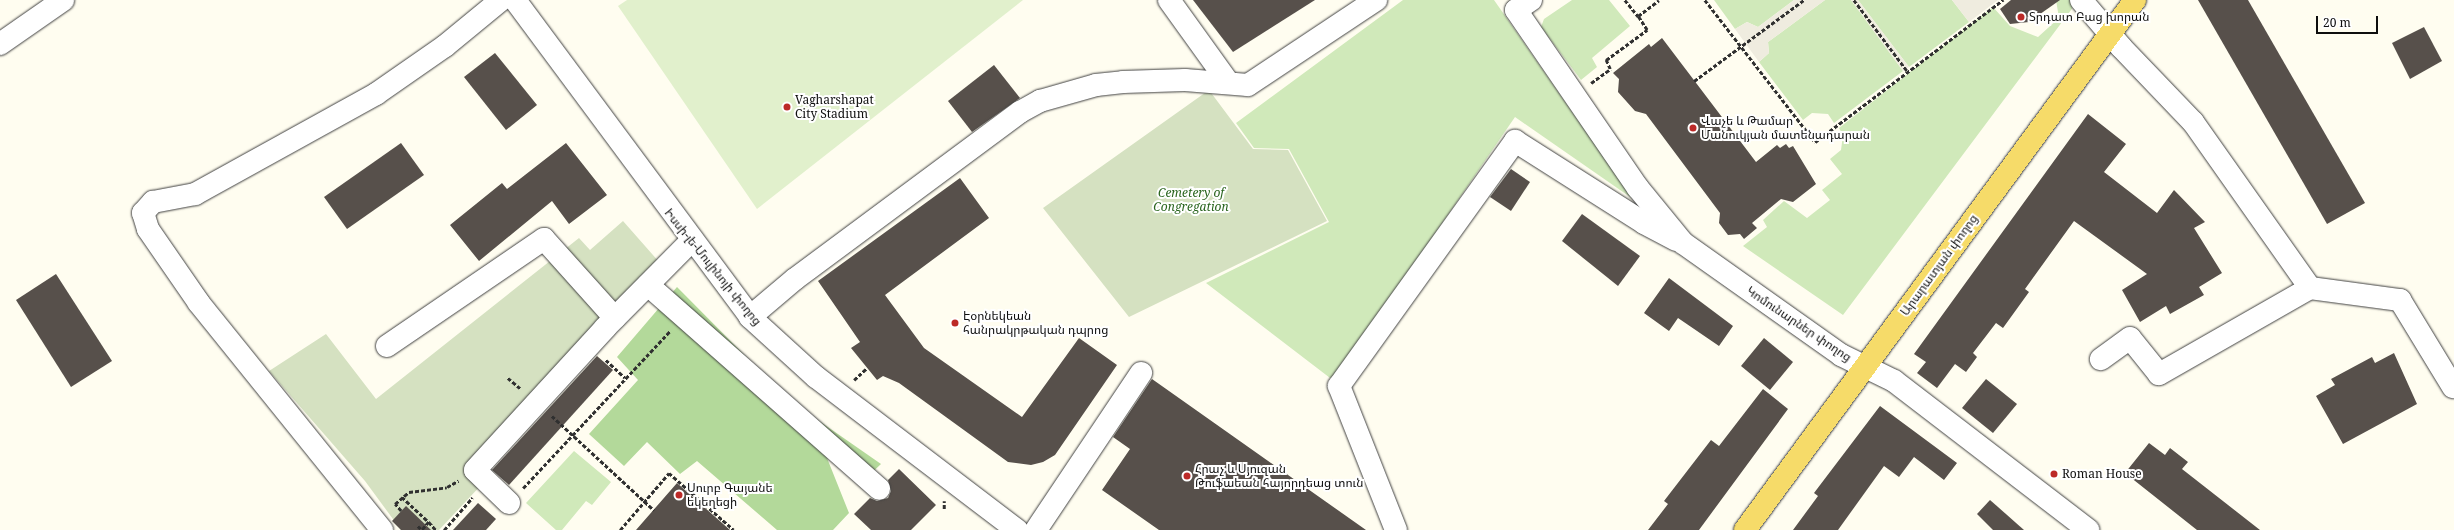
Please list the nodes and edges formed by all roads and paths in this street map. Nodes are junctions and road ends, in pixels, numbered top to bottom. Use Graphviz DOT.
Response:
graph roads {
  1 [pos="63,0"];
  2 [pos="501,0"];
  3 [pos="515,0"];
  4 [pos="1169,0"];
  5 [pos="1376,0"];
  6 [pos="1625,0"];
  7 [pos="1659,0"];
  8 [pos="1705,0"];
  9 [pos="1804,0"];
  10 [pos="1854,0"];
  11 [pos="2003,0"];
  12 [pos="2081,0"];
  13 [pos="2135,0"];
  14 [pos="1519,3"];
  15 [pos="1638,16"];
  16 [pos="2110,34"];
  17 [pos="0,44"];
  18 [pos="1741,47"];
  19 [pos="1908,72"];
  20 [pos="1694,81"];
  21 [pos="1228,82"];
  22 [pos="1575,95"];
  23 [pos="691,241"];
  24 [pos="1683,244"];
  25 [pos="648,285"];
  26 [pos="2310,288"];
  27 [pos="684,316"];
  28 [pos="750,317"];
  29 [pos="615,318"];
  30 [pos="387,346"];
  31 [pos="2101,358"];
  32 [pos="604,362"];
  33 [pos="1864,366"];
  34 [pos="867,368"];
  35 [pos="1142,373"];
  36 [pos="625,378"];
  37 [pos="853,382"];
  38 [pos="2453,387"];
  39 [pos="550,414"];
  40 [pos="572,436"];
  41 [pos="481,476"];
  42 [pos="879,489"];
  43 [pos="402,497"];
  44 [pos="698,499"];
  45 [pos="644,501"];
  46 [pos="509,503"];
  47 [pos="704,507"];
  48 [pos="654,510"];
  49 [pos="402,511"];
  50 [pos="429,522"];
  51 [pos="418,526"];
  52 [pos="382,530"];
  53 [pos="422,530"];
  54 [pos="436,530"];
  55 [pos="444,530"];
  56 [pos="620,530"];
  57 [pos="734,530"];
  58 [pos="1017,530"];
  59 [pos="1036,530"];
  60 [pos="1396,530"];
  61 [pos="1745,530"];
  62 [pos="2088,530"];
  1 -- 17 [label="street"];
  2 -- 52 [label="street"];
  3 -- 23 [label="street, Իսսի-լե-Մուլինոյի փողոց"];
  4 -- 21 [label="street"];
  5 -- 21 [label="street"];
  6 -- 15 [label="path"];
  7 -- 15 [label="path"];
  8 -- 18 [label="path"];
  9 -- 18 [label="path"];
  10 -- 19 [label="path"];
  11 -- 19 [label="path"];
  12 -- 16 [label="street"];
  13 -- 16 [label="main road, Արարատյան փողոց"];
  14 -- 22 [label="street, Կոմունարներ փողոց"];
  15 -- 22 [label="path"];
  16 -- 26 [label="street"];
  16 -- 33 [label="main road, Արարատյան փողոց"];
  18 -- 19 [label="path"];
  18 -- 20 [label="path"];
  21 -- 28 [label="street"];
  22 -- 24 [label="street, Կոմունարներ փողոց"];
  23 -- 25 [label="street"];
  23 -- 28 [label="street, Իսսի-լե-Մուլինոյի փողոց"];
  24 -- 33 [label="street, Կոմունարներ փողոց"];
  24 -- 60 [label="street"];
  25 -- 27 [label="street"];
  25 -- 29 [label="street"];
  26 -- 31 [label="street"];
  26 -- 38 [label="street"];
  27 -- 36 [label="path"];
  27 -- 42 [label="street"];
  28 -- 58 [label="street, Իսսի-լե-Մուլինոյի փողոց"];
  29 -- 30 [label="street"];
  29 -- 41 [label="street"];
  32 -- 36 [label="path"];
  33 -- 61 [label="main road, Արարատյան փողոց"];
  33 -- 62 [label="street, Կոմունարներ փողոց"];
  34 -- 37 [label="path"];
  35 -- 59 [label="street"];
  36 -- 40 [label="path"];
  39 -- 40 [label="path"];
  40 -- 45 [label="path"];
  40 -- 46 [label="path"];
  41 -- 43 [label="path"];
  41 -- 46 [label="street"];
  41 -- 55 [label="path"];
  43 -- 49 [label="path"];
  43 -- 50 [label="path"];
  44 -- 45 [label="path"];
  44 -- 47 [label="path"];
  44 -- 57 [label="path"];
  45 -- 48 [label="path"];
  45 -- 56 [label="path"];
  50 -- 53 [label="path"];
  50 -- 54 [label="path"];
  51 -- 53 [label="path"];
}
